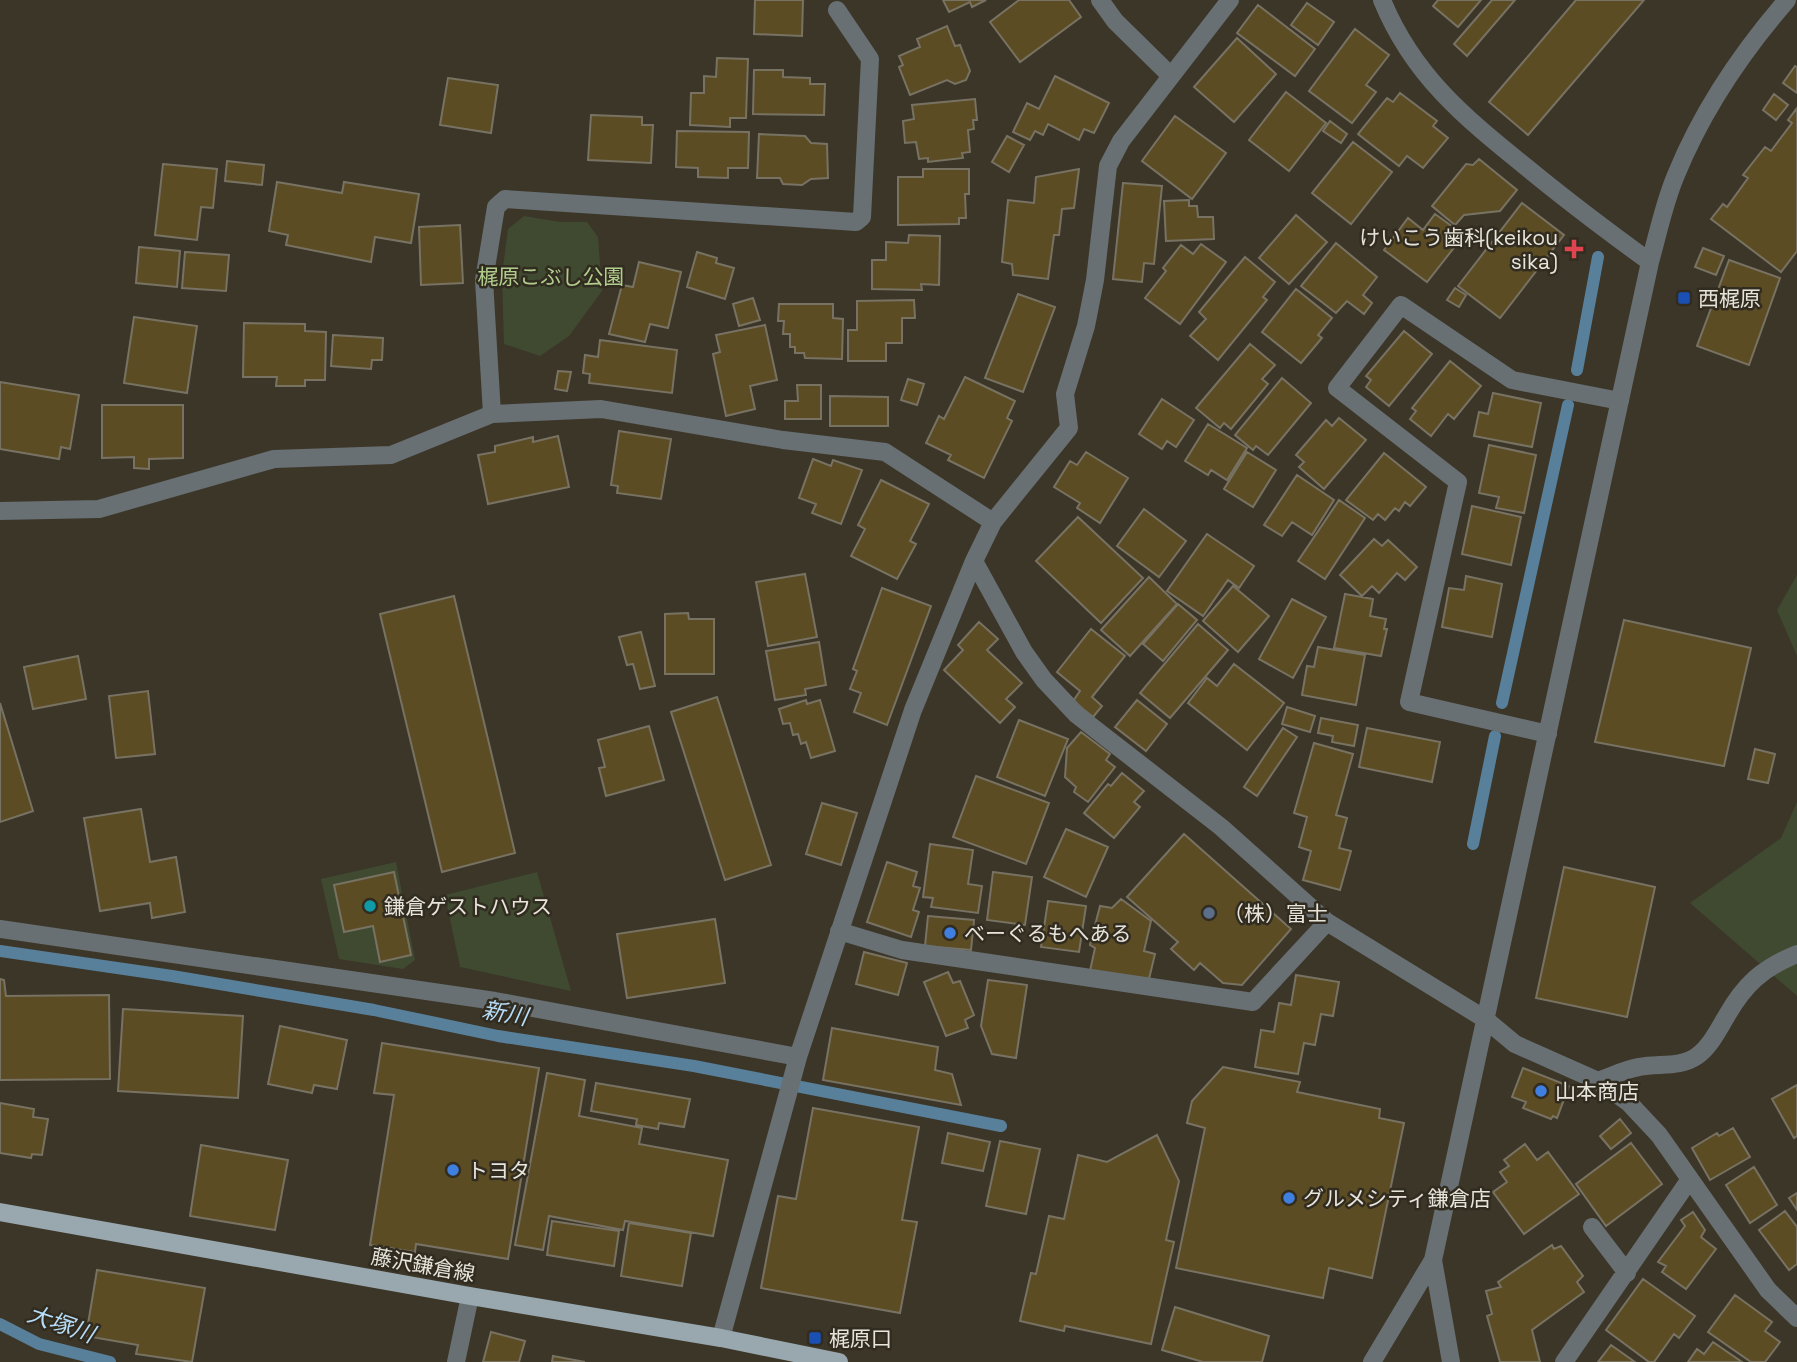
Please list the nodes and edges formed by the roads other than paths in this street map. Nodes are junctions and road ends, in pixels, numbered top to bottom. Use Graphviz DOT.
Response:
graph roads {
  1 [pos="1100,0"];
  2 [pos="1230,0"];
  3 [pos="1382,0"];
  4 [pos="1787,0"];
  5 [pos="837,10"];
  6 [pos="1171,76"];
  7 [pos="1650,262"];
  8 [pos="1620,401"];
  9 [pos="492,414"];
  10 [pos="0,510"];
  11 [pos="993,522"];
  12 [pos="974,561"];
  13 [pos="1548,734"];
  14 [pos="1327,922"];
  15 [pos="0,929"];
  16 [pos="839,931"];
  17 [pos="1797,954"];
  18 [pos="1485,1019"];
  19 [pos="798,1057"];
  20 [pos="1598,1081"];
  21 [pos="1690,1179"];
  22 [pos="0,1212"];
  23 [pos="1592,1227"];
  24 [pos="1433,1261"];
  25 [pos="1627,1273"];
  26 [pos="470,1296"];
  27 [pos="1797,1318"];
  28 [pos="721,1338"];
  29 [pos="456,1362"];
  30 [pos="839,1362"];
  31 [pos="1372,1362"];
  32 [pos="1451,1362"];
  33 [pos="1564,1362"];
  1 -- 6 [label="street"];
  2 -- 6 [label="street"];
  3 -- 7 [label="street"];
  4 -- 7 [label="street"];
  5 -- 9 [label="street"];
  6 -- 11 [label="street"];
  7 -- 8 [label="street"];
  8 -- 13 [label="street"];
  8 -- 13 [label="street"];
  9 -- 10 [label="street"];
  9 -- 11 [label="street"];
  11 -- 12 [label="street"];
  12 -- 14 [label="street"];
  12 -- 16 [label="street"];
  13 -- 18 [label="street"];
  14 -- 16 [label="street"];
  14 -- 18 [label="street"];
  15 -- 19 [label="street"];
  16 -- 19 [label="street"];
  17 -- 20 [label="street"];
  18 -- 20 [label="street"];
  18 -- 24 [label="street"];
  19 -- 28 [label="street"];
  20 -- 21 [label="street"];
  21 -- 25 [label="street"];
  21 -- 27 [label="street"];
  22 -- 26 [label="main road, 藤沢鎌倉線"];
  23 -- 25 [label="street"];
  24 -- 31 [label="street"];
  24 -- 32 [label="street"];
  25 -- 33 [label="street"];
  26 -- 28 [label="main road, 藤沢鎌倉線"];
  26 -- 29 [label="street"];
  28 -- 30 [label="main road, 藤沢鎌倉線"];
}
